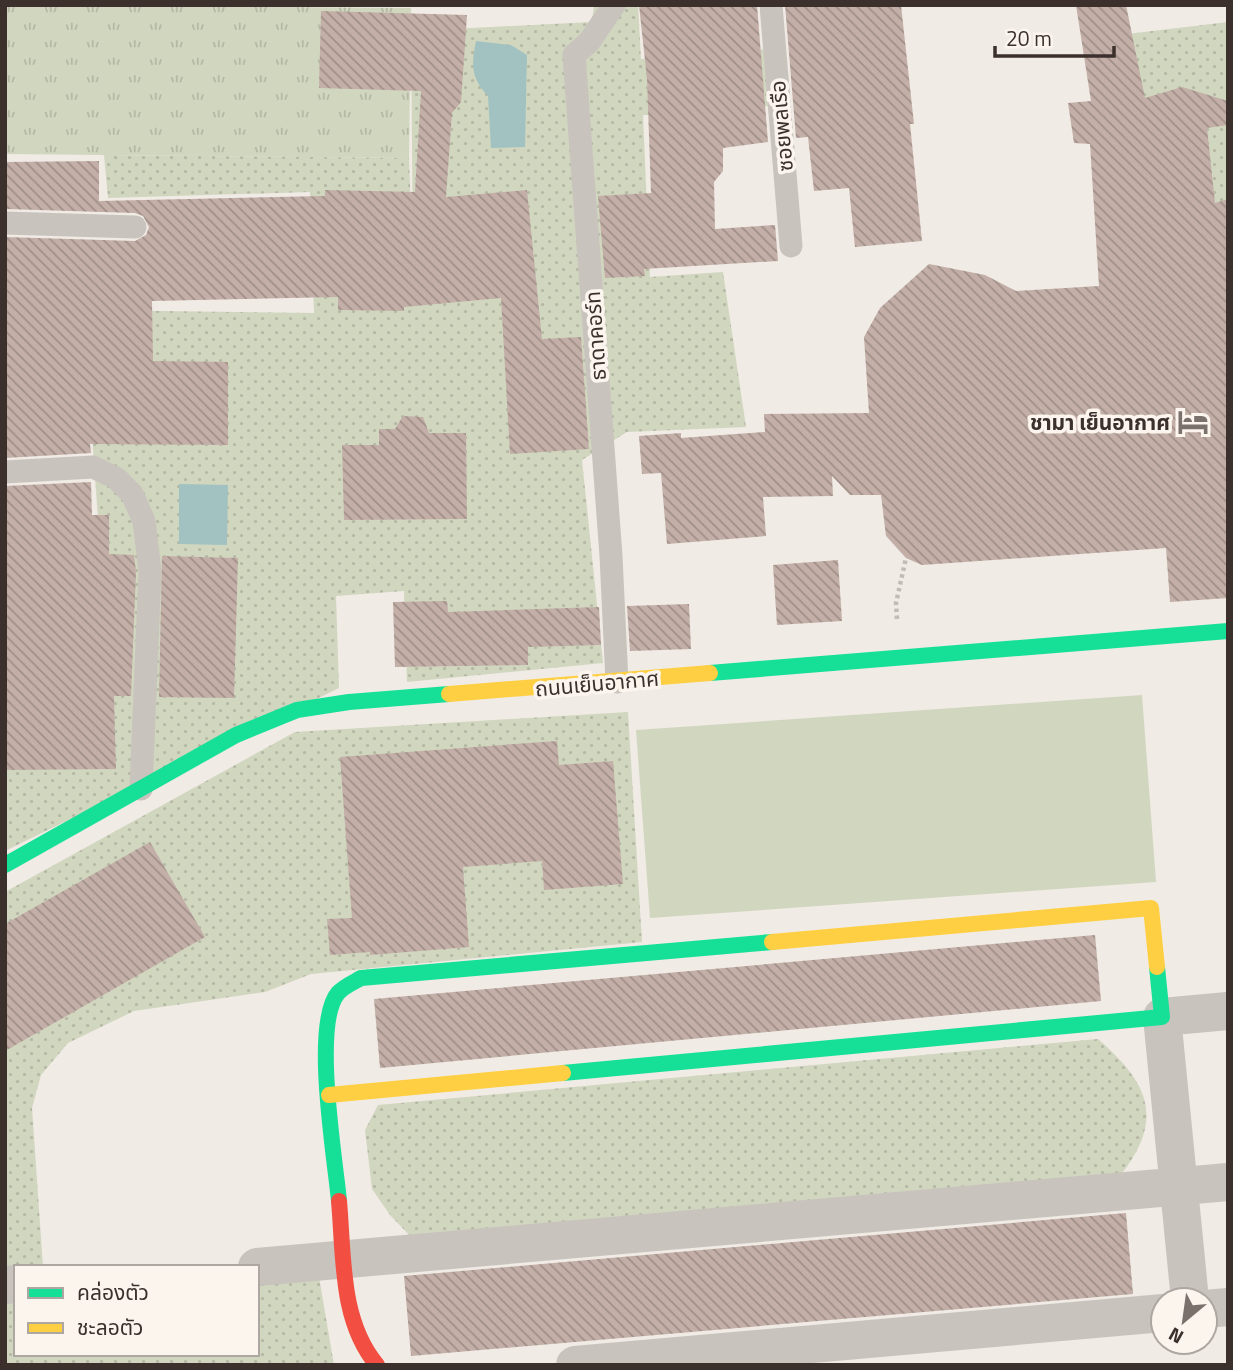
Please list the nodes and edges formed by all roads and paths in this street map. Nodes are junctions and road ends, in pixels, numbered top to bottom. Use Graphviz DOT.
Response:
graph roads {
  1 [pos="614,5"];
  2 [pos="771,5"];
  3 [pos="5,223"];
  4 [pos="135,227"];
  5 [pos="791,246"];
  6 [pos="5,472"];
  7 [pos="906,558"];
  8 [pos="1228,631"];
  9 [pos="900,656"];
  10 [pos="617,682"];
  11 [pos="141,789"];
  12 [pos="5,866"];
  13 [pos="1228,1011"];
  14 [pos="1162,1017"];
  15 [pos="329,1095"];
  16 [pos="1228,1182"];
  17 [pos="1178,1186"];
  18 [pos="345,1261"];
  19 [pos="259,1268"];
  20 [pos="1189,1286"];
  21 [pos="1149,1314"];
  22 [pos="377,1365"];
  23 [pos="575,1365"];
  1 -- 10 [label="lane, ธาดาคอร์ท"];
  2 -- 5 [label="lane, ซอยพลเรือ"];
  3 -- 4 [label="lane"];
  6 -- 11 [label="lane"];
  7 -- 9 [label="path"];
  8 -- 9 [label="street, ถนนเย็นอากาศ"];
  9 -- 10 [label="street, ถนนเย็นอากาศ"];
  10 -- 11 [label="street, ถนนเย็นอากาศ"];
  11 -- 12 [label="street, ถนนเย็นอากาศ"];
  13 -- 14 [label="street"];
  14 -- 15 [label="street"];
  14 -- 15 [label="street"];
  14 -- 17 [label="street"];
  15 -- 18 [label="street"];
  16 -- 17 [label="street"];
  17 -- 18 [label="street"];
  17 -- 20 [label="street"];
  18 -- 19 [label="street"];
  18 -- 22 [label="street"];
  21 -- 23 [label="street"];
}
